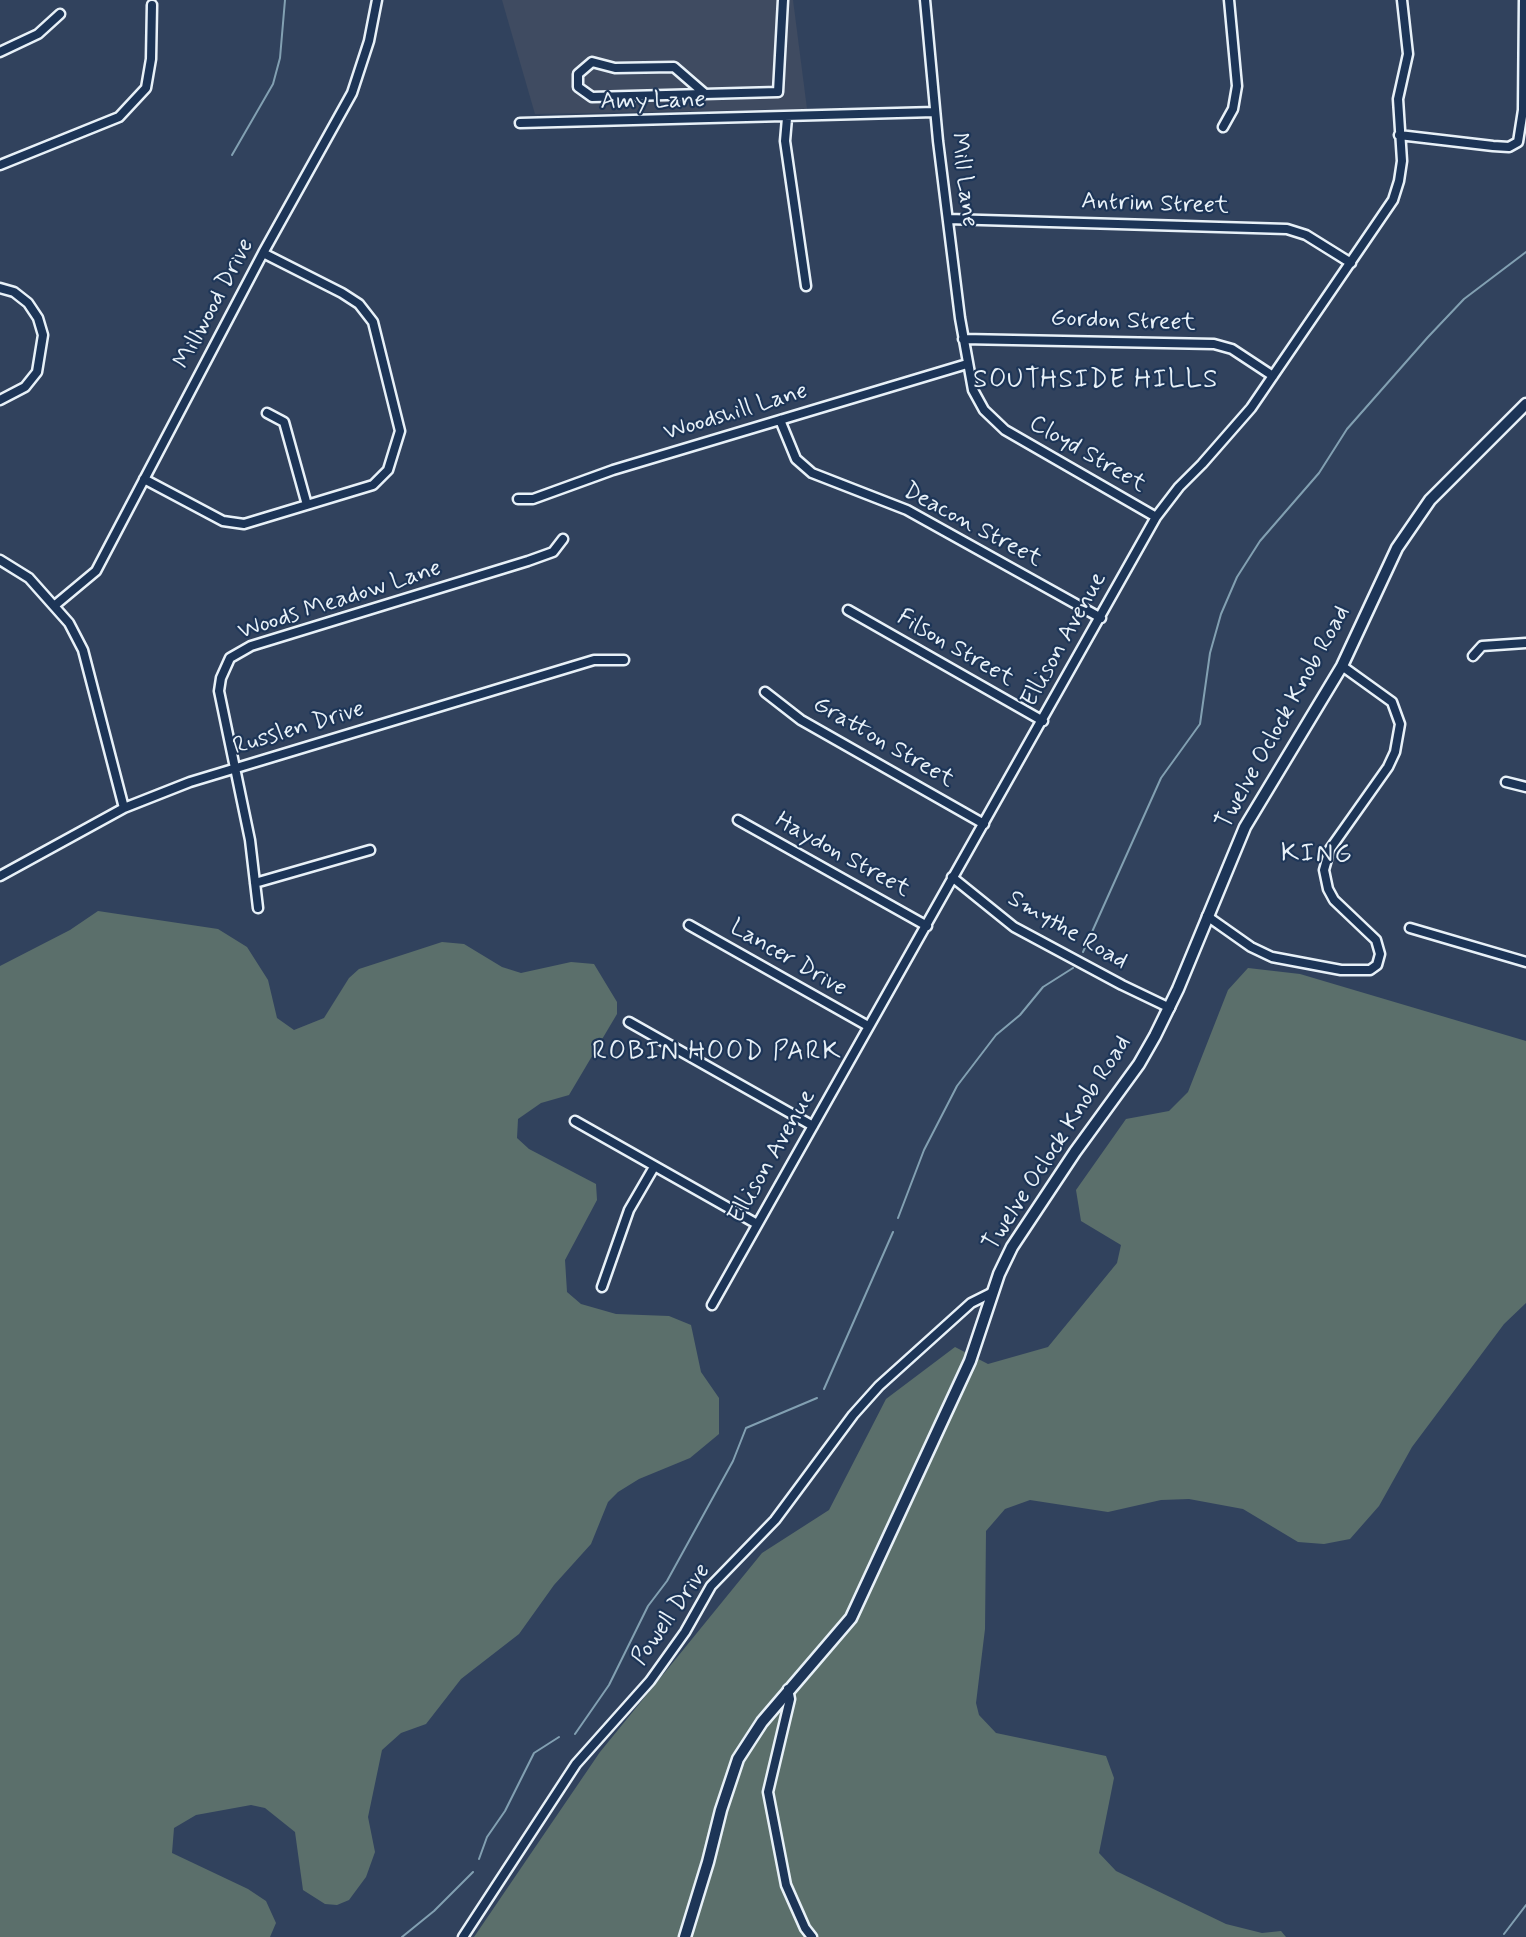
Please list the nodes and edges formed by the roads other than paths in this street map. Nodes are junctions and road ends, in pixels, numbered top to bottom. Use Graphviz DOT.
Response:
graph roads {
  1 [pos="377,0"];
  2 [pos="783,0"];
  3 [pos="925,0"];
  4 [pos="1229,0"];
  5 [pos="1402,0"];
  6 [pos="1524,0"];
  7 [pos="152,5"];
  8 [pos="60,14"];
  9 [pos="0,52"];
  10 [pos="704,93"];
  11 [pos="935,112"];
  12 [pos="787,118"];
  13 [pos="520,123"];
  14 [pos="1223,128"];
  15 [pos="1399,135"];
  16 [pos="0,165"];
  17 [pos="948,219"];
  18 [pos="263,253"];
  19 [pos="1351,263"];
  20 [pos="806,286"];
  21 [pos="0,288"];
  22 [pos="963,339"];
  23 [pos="967,364"];
  24 [pos="1273,376"];
  25 [pos="0,400"];
  26 [pos="1526,405"];
  27 [pos="267,413"];
  28 [pos="780,420"];
  29 [pos="144,480"];
  30 [pos="518,499"];
  31 [pos="307,505"];
  32 [pos="1156,517"];
  33 [pos="563,539"];
  34 [pos="0,560"];
  35 [pos="54,606"];
  36 [pos="848,610"];
  37 [pos="1101,618"];
  38 [pos="1526,643"];
  39 [pos="1473,656"];
  40 [pos="624,660"];
  41 [pos="1342,666"];
  42 [pos="765,692"];
  43 [pos="1042,721"];
  44 [pos="236,768"];
  45 [pos="1506,782"];
  46 [pos="1526,788"];
  47 [pos="124,808"];
  48 [pos="738,820"];
  49 [pos="984,824"];
  50 [pos="370,850"];
  51 [pos="0,876"];
  52 [pos="952,877"];
  53 [pos="255,883"];
  54 [pos="258,908"];
  55 [pos="1207,916"];
  56 [pos="689,925"];
  57 [pos="927,926"];
  58 [pos="1410,927"];
  59 [pos="1526,962"];
  60 [pos="1170,1008"];
  61 [pos="629,1022"];
  62 [pos="868,1026"];
  63 [pos="575,1121"];
  64 [pos="813,1126"];
  65 [pos="654,1167"];
  66 [pos="757,1224"];
  67 [pos="602,1287"];
  68 [pos="993,1292"];
  69 [pos="712,1305"];
  70 [pos="788,1689"];
  71 [pos="463,1937"];
  72 [pos="685,1937"];
  73 [pos="812,1937"];
  1 -- 18 [label="street, Millwood Drive"];
  2 -- 10 [label="street"];
  3 -- 11 [label="street, Mill Lane"];
  4 -- 14 [label="street"];
  5 -- 15 [label="street, Ellison Avenue"];
  6 -- 15 [label="street"];
  7 -- 16 [label="street"];
  8 -- 9 [label="street"];
  10 -- 10 [label="street"];
  11 -- 12 [label="street, Amy Lane"];
  11 -- 17 [label="street, Mill Lane"];
  12 -- 13 [label="street, Amy Lane"];
  12 -- 20 [label="street"];
  15 -- 19 [label="street, Ellison Avenue"];
  17 -- 19 [label="street, Antrim Street"];
  17 -- 22 [label="street, Mill Lane"];
  18 -- 29 [label="street, Millwood Drive"];
  18 -- 31 [label="street"];
  19 -- 24 [label="street, Ellison Avenue"];
  21 -- 25 [label="street"];
  22 -- 23 [label="street, Mill Lane"];
  22 -- 24 [label="street, Gordon Street"];
  23 -- 28 [label="street, Woodshill Lane"];
  23 -- 32 [label="street, Cloyd Street"];
  24 -- 32 [label="street, Ellison Avenue"];
  26 -- 41 [label="street, Twelve Oclock Knob Road"];
  27 -- 31 [label="street"];
  28 -- 30 [label="street, Woodshill Lane"];
  28 -- 37 [label="street, Deacon Street"];
  29 -- 31 [label="street"];
  29 -- 35 [label="street, Millwood Drive"];
  32 -- 37 [label="street, Ellison Avenue"];
  33 -- 44 [label="street, Woods Meadow Lane"];
  34 -- 35 [label="street"];
  35 -- 47 [label="street"];
  36 -- 43 [label="street, Filson Street"];
  37 -- 43 [label="street, Ellison Avenue"];
  38 -- 39 [label="street"];
  40 -- 44 [label="street, Russlen Drive"];
  41 -- 55 [label="street, Twelve Oclock Knob Road"];
  41 -- 55 [label="street"];
  42 -- 49 [label="street, Gratton Street"];
  43 -- 49 [label="street, Ellison Avenue"];
  44 -- 47 [label="street, Russlen Drive"];
  44 -- 53 [label="street, Woods Meadow Lane"];
  45 -- 46 [label="street"];
  47 -- 51 [label="street, Russlen Drive"];
  48 -- 57 [label="street, Haydon Street"];
  49 -- 52 [label="street, Ellison Avenue"];
  50 -- 53 [label="street"];
  52 -- 57 [label="street, Ellison Avenue"];
  52 -- 60 [label="street, Smythe Road"];
  53 -- 54 [label="street, Woods Meadow Lane"];
  55 -- 60 [label="street, Twelve Oclock Knob Road"];
  56 -- 62 [label="street, Lancer Drive"];
  57 -- 62 [label="street, Ellison Avenue"];
  58 -- 59 [label="street"];
  60 -- 68 [label="street, Twelve Oclock Knob Road"];
  61 -- 64 [label="street"];
  62 -- 64 [label="street, Ellison Avenue"];
  63 -- 65 [label="street"];
  64 -- 66 [label="street, Ellison Avenue"];
  65 -- 66 [label="street"];
  65 -- 67 [label="street"];
  66 -- 69 [label="street, Ellison Avenue"];
  68 -- 70 [label="street, Twelve Oclock Knob Road"];
  68 -- 71 [label="street, Powell Drive"];
  70 -- 72 [label="street, Twelve Oclock Knob Road"];
  70 -- 73 [label="street"];
}
